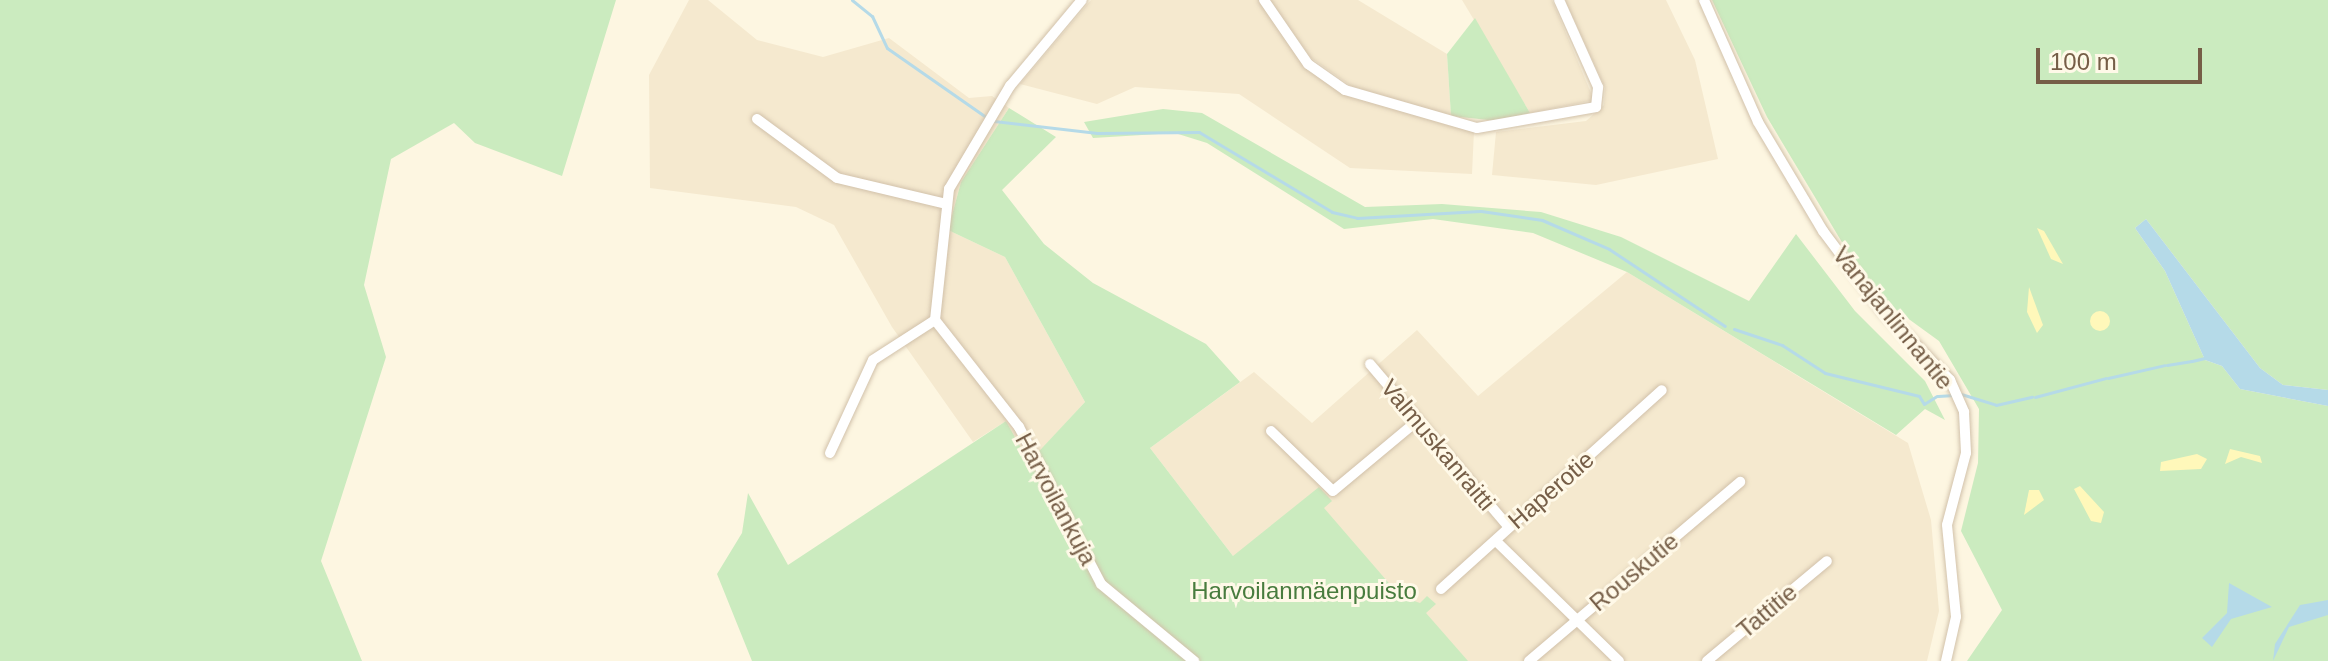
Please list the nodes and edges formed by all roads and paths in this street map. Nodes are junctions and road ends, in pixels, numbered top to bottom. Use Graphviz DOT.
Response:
graph roads {
  1 [pos="1082,0"];
  2 [pos="1264,0"];
  3 [pos="1559,0"];
  4 [pos="1704,0"];
  5 [pos="757,119"];
  6 [pos="946,204"];
  7 [pos="935,320"];
  8 [pos="1370,364"];
  9 [pos="1662,390"];
  10 [pos="1417,421"];
  11 [pos="1271,431"];
  12 [pos="830,453"];
  13 [pos="1740,482"];
  14 [pos="1507,525"];
  15 [pos="1498,543"];
  16 [pos="1827,561"];
  17 [pos="1441,589"];
  18 [pos="1574,623"];
  19 [pos="1194,661"];
  20 [pos="1529,661"];
  21 [pos="1619,661"];
  22 [pos="1707,661"];
  23 [pos="1946,661"];
  1 -- 6 [label="street"];
  2 -- 3 [label="street"];
  4 -- 23 [label="street, Vanajanlinnantie"];
  5 -- 6 [label="street"];
  6 -- 7 [label="street"];
  7 -- 12 [label="street"];
  7 -- 19 [label="street, Harvoilankuja"];
  8 -- 10 [label="street, Valmuskanraitti"];
  9 -- 14 [label="street, Haperotie"];
  10 -- 11 [label="street"];
  10 -- 14 [label="street, Valmuskanraitti"];
  13 -- 18 [label="street, Rouskutie"];
  14 -- 15 [label="street, Haperotie"];
  15 -- 17 [label="street, Haperotie"];
  15 -- 18 [label="street, Valmuskanraitti"];
  16 -- 22 [label="street, Tattitie"];
  18 -- 20 [label="street, Rouskutie"];
  18 -- 21 [label="street, Valmuskanraitti"];
}
